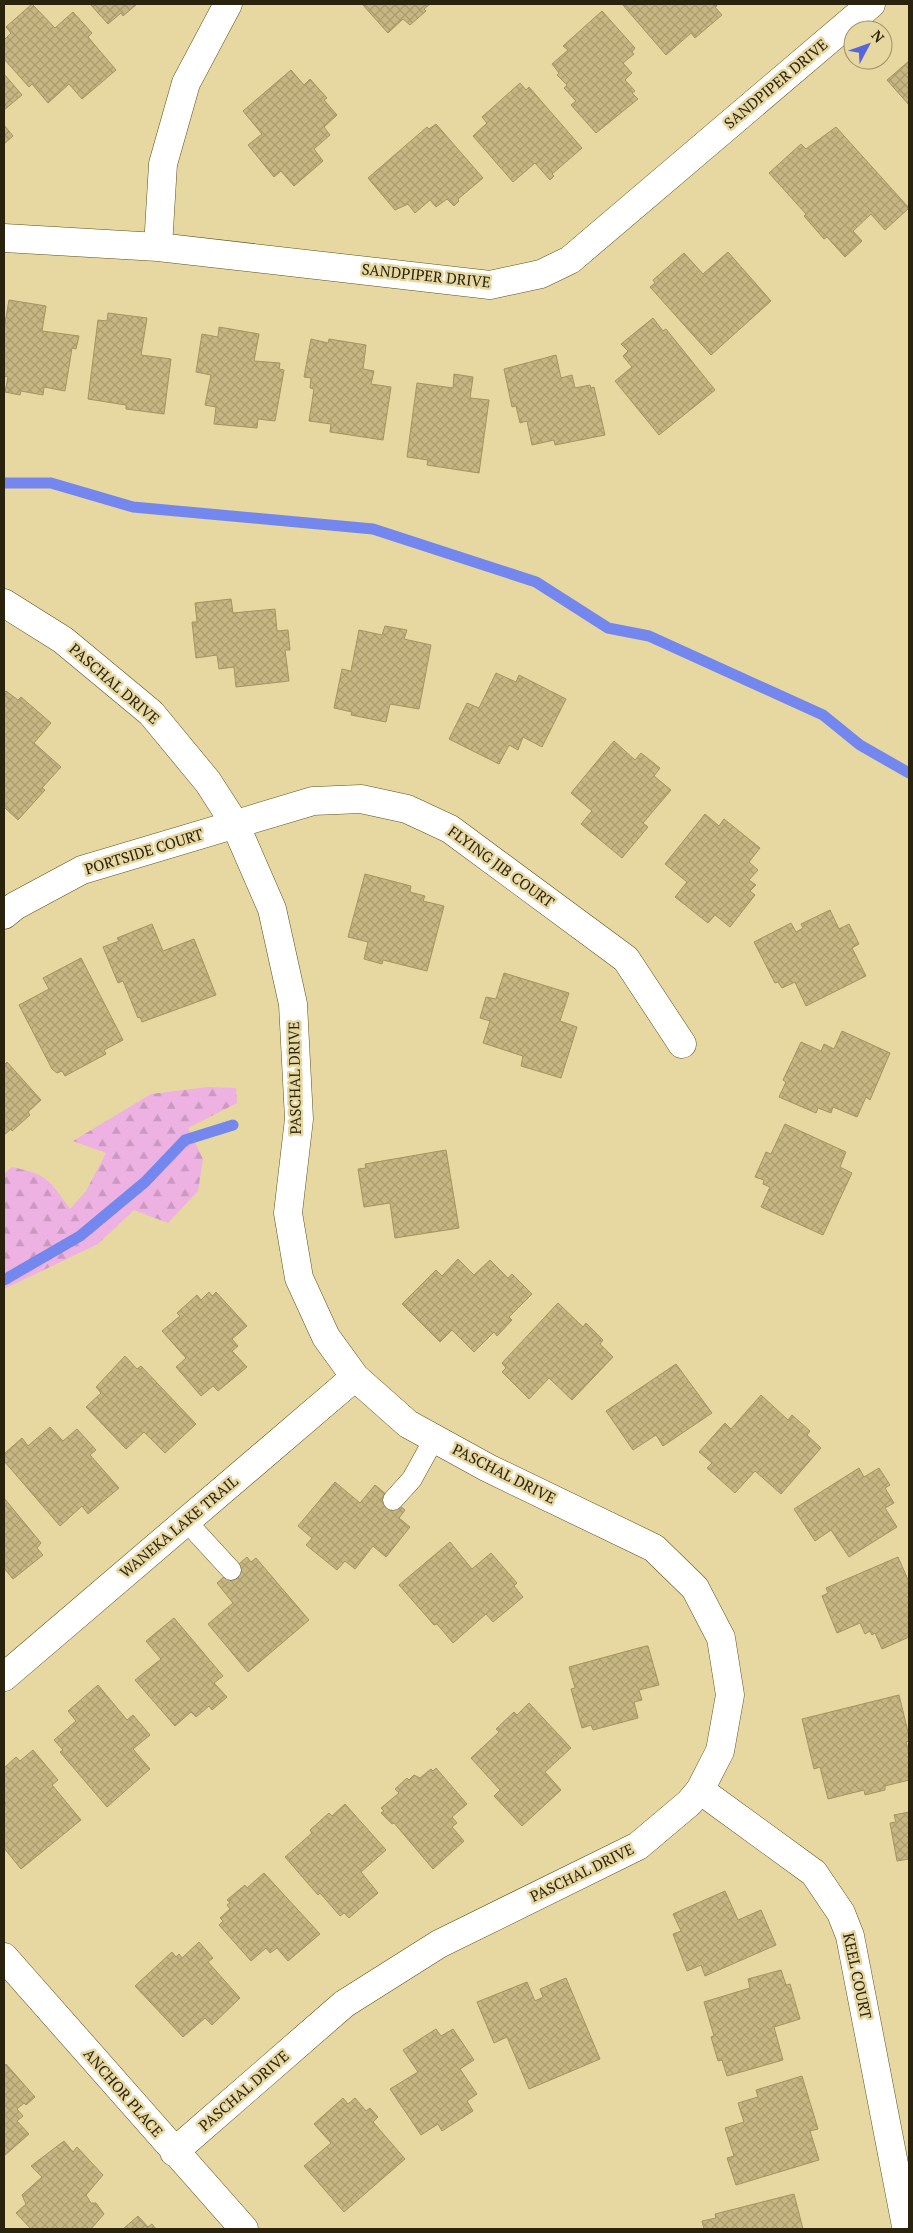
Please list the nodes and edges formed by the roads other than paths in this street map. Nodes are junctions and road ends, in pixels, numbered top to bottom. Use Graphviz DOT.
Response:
graph roads {
  1 [pos="228,4"];
  2 [pos="871,4"];
  3 [pos="4,238"];
  4 [pos="158,247"];
  5 [pos="4,603"];
  6 [pos="235,824"];
  7 [pos="4,915"];
  8 [pos="682,1044"];
  9 [pos="355,1377"];
  10 [pos="434,1439"];
  11 [pos="393,1500"];
  12 [pos="186,1521"];
  13 [pos="231,1570"];
  14 [pos="4,1677"];
  15 [pos="700,1790"];
  16 [pos="4,1957"];
  17 [pos="174,2152"];
  18 [pos="906,2226"];
  19 [pos="244,2229"];
  1 -- 4 [label="street"];
  2 -- 4 [label="street, SANDPIPER DRIVE"];
  3 -- 4 [label="street, SANDPIPER DRIVE"];
  5 -- 6 [label="street, PASCHAL DRIVE"];
  6 -- 7 [label="street, PORTSIDE COURT"];
  6 -- 8 [label="street, FLYING JIB COURT"];
  6 -- 9 [label="street, PASCHAL DRIVE"];
  9 -- 10 [label="street, PASCHAL DRIVE"];
  9 -- 12 [label="street, WANEKA LAKE TRAIL"];
  10 -- 11 [label="lane"];
  10 -- 15 [label="street, PASCHAL DRIVE"];
  12 -- 13 [label="lane"];
  12 -- 14 [label="street, WANEKA LAKE TRAIL"];
  15 -- 17 [label="street, PASCHAL DRIVE"];
  15 -- 18 [label="street, KEEL COURT"];
  16 -- 17 [label="street, ANCHOR PLACE"];
  17 -- 19 [label="street, ANCHOR PLACE"];
}
